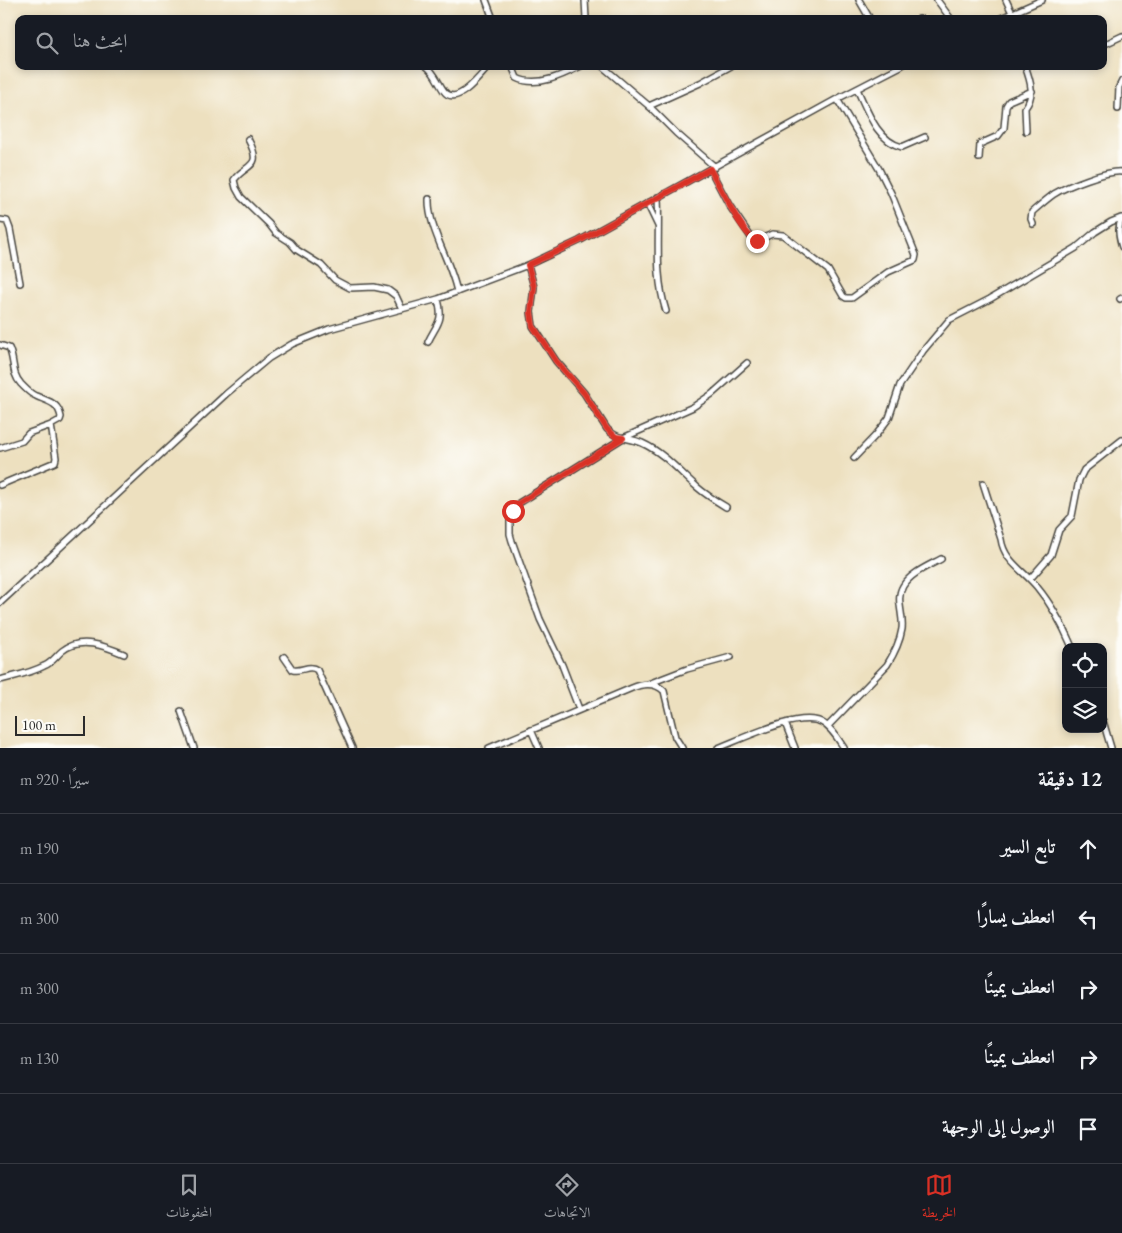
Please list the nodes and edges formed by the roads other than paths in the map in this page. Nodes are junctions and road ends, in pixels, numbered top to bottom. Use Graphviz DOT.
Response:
graph roads {
  1 [pos="486,0"];
  2 [pos="585,0"];
  3 [pos="859,0"];
  4 [pos="937,0"];
  5 [pos="1006,0"];
  6 [pos="1042,0"];
  7 [pos="1012,13"];
  8 [pos="492,15"];
  9 [pos="586,15"];
  10 [pos="868,15"];
  11 [pos="948,15"];
  12 [pos="1008,15"];
  13 [pos="1122,36"];
  14 [pos="1107,44"];
  15 [pos="431,70"];
  16 [pos="485,70"];
  17 [pos="514,70"];
  18 [pos="573,70"];
  19 [pos="607,70"];
  20 [pos="724,70"];
  21 [pos="889,70"];
  22 [pos="1027,70"];
  23 [pos="1122,82"];
  24 [pos="857,89"];
  25 [pos="1032,91"];
  26 [pos="836,99"];
  27 [pos="649,106"];
  28 [pos="1118,109"];
  29 [pos="1026,131"];
  30 [pos="925,137"];
  31 [pos="248,139"];
  32 [pos="979,158"];
  33 [pos="712,168"];
  34 [pos="1122,172"];
  35 [pos="658,197"];
  36 [pos="429,199"];
  37 [pos="647,203"];
  38 [pos="1122,218"];
  39 [pos="0,220"];
  40 [pos="1034,224"];
  41 [pos="659,227"];
  42 [pos="1122,247"];
  43 [pos="528,265"];
  44 [pos="20,283"];
  45 [pos="457,292"];
  46 [pos="438,299"];
  47 [pos="402,309"];
  48 [pos="666,312"];
  49 [pos="428,342"];
  50 [pos="0,345"];
  51 [pos="747,364"];
  52 [pos="52,425"];
  53 [pos="623,438"];
  54 [pos="1122,440"];
  55 [pos="0,448"];
  56 [pos="854,458"];
  57 [pos="983,483"];
  58 [pos="0,484"];
  59 [pos="726,507"];
  60 [pos="941,559"];
  61 [pos="1030,579"];
  62 [pos="0,603"];
  63 [pos="1070,643"];
  64 [pos="124,654"];
  65 [pos="284,657"];
  66 [pos="731,657"];
  67 [pos="0,680"];
  68 [pos="648,684"];
  69 [pos="579,709"];
  70 [pos="181,711"];
  71 [pos="785,723"];
  72 [pos="828,726"];
  73 [pos="531,730"];
  74 [pos="1107,733"];
  75 [pos="194,748"];
  76 [pos="352,748"];
  77 [pos="489,748"];
  78 [pos="538,748"];
  79 [pos="682,748"];
  80 [pos="718,748"];
  81 [pos="795,748"];
  82 [pos="844,748"];
  83 [pos="1111,748"];
  1 -- 8 [label="street"];
  2 -- 9 [label="street"];
  3 -- 10 [label="street"];
  4 -- 11 [label="street"];
  5 -- 7 [label="street"];
  6 -- 7 [label="street"];
  7 -- 12 [label="street"];
  13 -- 14 [label="street"];
  15 -- 16 [label="street"];
  17 -- 18 [label="street"];
  19 -- 27 [label="street"];
  20 -- 27 [label="street"];
  21 -- 24 [label="street"];
  22 -- 25 [label="street"];
  23 -- 28 [label="street"];
  24 -- 26 [label="street"];
  24 -- 30 [label="street"];
  25 -- 29 [label="street"];
  25 -- 32 [label="street"];
  26 -- 33 [label="street"];
  26 -- 33 [label="street"];
  27 -- 33 [label="street"];
  31 -- 47 [label="street"];
  33 -- 35 [label="street"];
  34 -- 40 [label="street"];
  35 -- 37 [label="street"];
  35 -- 41 [label="street"];
  36 -- 45 [label="street"];
  37 -- 41 [label="street"];
  37 -- 43 [label="street"];
  38 -- 42 [label="street"];
  38 -- 56 [label="street"];
  39 -- 44 [label="street"];
  41 -- 48 [label="street"];
  43 -- 45 [label="street"];
  43 -- 53 [label="street"];
  45 -- 46 [label="street"];
  46 -- 47 [label="street"];
  46 -- 49 [label="street"];
  47 -- 62 [label="street"];
  50 -- 52 [label="street"];
  51 -- 53 [label="street"];
  52 -- 55 [label="street"];
  52 -- 58 [label="street"];
  53 -- 59 [label="street"];
  53 -- 69 [label="street"];
  54 -- 61 [label="street"];
  57 -- 61 [label="street"];
  60 -- 72 [label="street"];
  61 -- 63 [label="street"];
  64 -- 67 [label="street"];
  65 -- 76 [label="street"];
  66 -- 68 [label="street"];
  68 -- 69 [label="street"];
  68 -- 79 [label="street"];
  69 -- 73 [label="street"];
  70 -- 75 [label="street"];
  71 -- 72 [label="street"];
  71 -- 80 [label="street"];
  71 -- 81 [label="street"];
  72 -- 82 [label="street"];
  73 -- 77 [label="street"];
  73 -- 78 [label="street"];
  74 -- 83 [label="street"];
}
